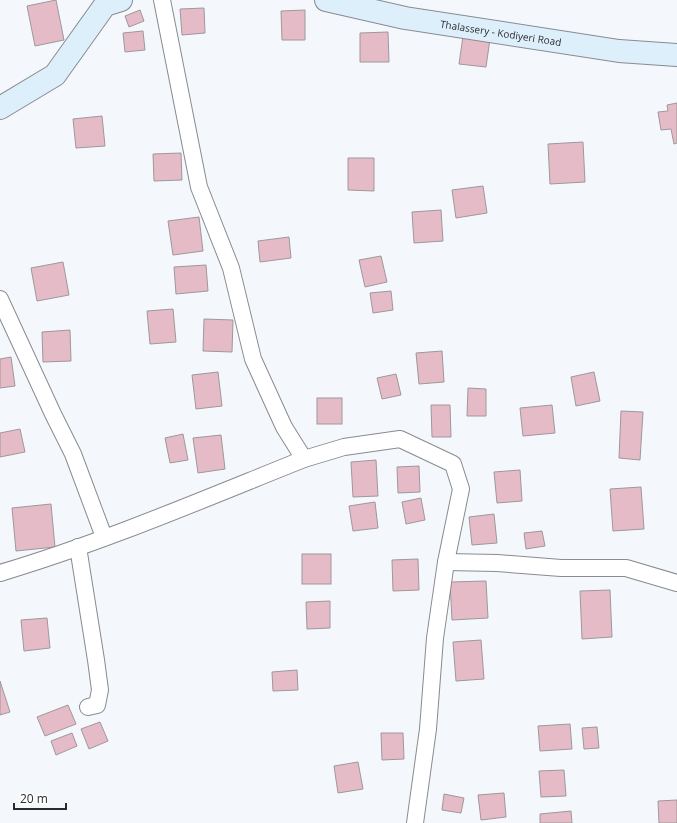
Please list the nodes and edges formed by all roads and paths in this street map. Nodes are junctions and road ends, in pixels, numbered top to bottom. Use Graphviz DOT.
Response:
graph roads {
  1 [pos="121,0"];
  2 [pos="162,0"];
  3 [pos="326,0"];
  4 [pos="677,55"];
  5 [pos="0,108"];
  6 [pos="0,299"];
  7 [pos="304,459"];
  8 [pos="104,537"];
  9 [pos="78,547"];
  10 [pos="446,562"];
  11 [pos="0,573"];
  12 [pos="677,583"];
  13 [pos="88,707"];
  14 [pos="415,823"];
  1 -- 5 [label="main road"];
  2 -- 7 [label="street"];
  3 -- 4 [label="main road, Thalassery - Kodiyeri Road"];
  6 -- 8 [label="street"];
  7 -- 8 [label="street"];
  7 -- 10 [label="street"];
  8 -- 9 [label="street"];
  9 -- 11 [label="street"];
  9 -- 13 [label="street"];
  10 -- 12 [label="street"];
  10 -- 14 [label="street"];
}
